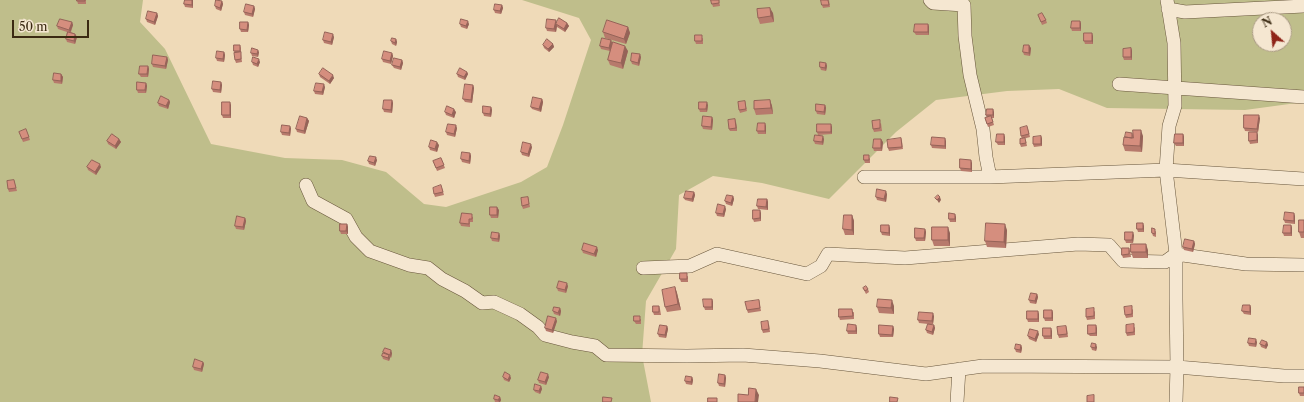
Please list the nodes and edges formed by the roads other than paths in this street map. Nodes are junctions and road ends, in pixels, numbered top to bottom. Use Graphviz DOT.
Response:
graph roads {
  1 [pos="930,0"];
  2 [pos="1168,4"];
  3 [pos="1304,6"];
  4 [pos="1119,84"];
  5 [pos="1304,97"];
  6 [pos="1166,170"];
  7 [pos="864,177"];
  8 [pos="990,177"];
  9 [pos="1304,179"];
  10 [pos="306,185"];
  11 [pos="1176,254"];
  12 [pos="1304,265"];
  13 [pos="643,268"];
  14 [pos="1177,367"];
  15 [pos="959,369"];
  16 [pos="1304,376"];
  17 [pos="957,402"];
  18 [pos="1176,402"];
  1 -- 8 [label="street"];
  2 -- 3 [label="street"];
  2 -- 6 [label="street"];
  4 -- 5 [label="street"];
  6 -- 8 [label="street"];
  6 -- 9 [label="street"];
  6 -- 11 [label="street"];
  7 -- 8 [label="street"];
  10 -- 15 [label="street"];
  11 -- 12 [label="street"];
  11 -- 13 [label="street"];
  11 -- 14 [label="street"];
  14 -- 15 [label="street"];
  14 -- 16 [label="street"];
  14 -- 18 [label="street"];
  15 -- 17 [label="street"];
}
